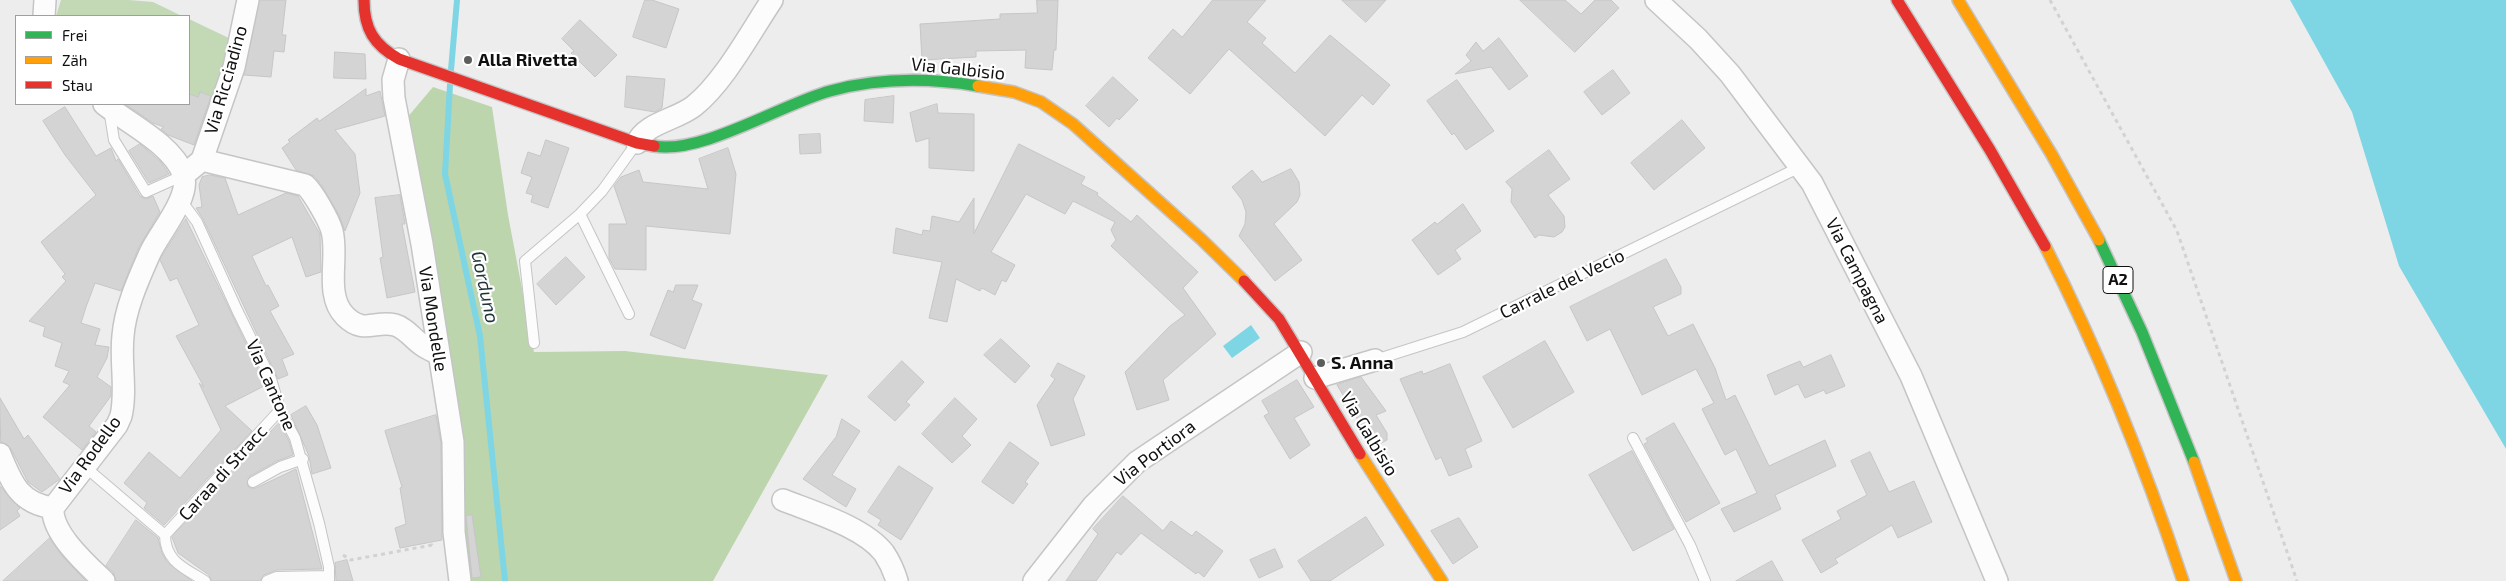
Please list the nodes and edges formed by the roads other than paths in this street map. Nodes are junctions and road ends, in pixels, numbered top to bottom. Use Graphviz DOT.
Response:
graph roads {
  1 [pos="44,0"];
  2 [pos="248,0"];
  3 [pos="364,0"];
  4 [pos="772,0"];
  5 [pos="1656,0"];
  6 [pos="1892,0"];
  7 [pos="1897,0"];
  8 [pos="1958,0"];
  9 [pos="44,15"];
  10 [pos="1915,28"];
  11 [pos="403,61"];
  12 [pos="107,106"];
  13 [pos="637,143"];
  14 [pos="202,160"];
  15 [pos="1800,167"];
  16 [pos="184,175"];
  17 [pos="179,202"];
  18 [pos="580,214"];
  19 [pos="629,314"];
  20 [pos="534,343"];
  21 [pos="1300,352"];
  22 [pos="439,354"];
  23 [pos="1375,360"];
  24 [pos="1315,378"];
  25 [pos="280,410"];
  26 [pos="1633,438"];
  27 [pos="0,454"];
  28 [pos="303,460"];
  29 [pos="84,466"];
  30 [pos="253,482"];
  31 [pos="783,500"];
  32 [pos="53,508"];
  33 [pos="165,535"];
  34 [pos="329,578"];
  35 [pos="104,581"];
  36 [pos="205,581"];
  37 [pos="267,581"];
  38 [pos="460,581"];
  39 [pos="897,581"];
  40 [pos="1034,581"];
  41 [pos="1442,581"];
  42 [pos="1704,581"];
  43 [pos="1997,581"];
  44 [pos="2183,581"];
  45 [pos="2236,581"];
  1 -- 9 [label="street"];
  2 -- 14 [label="street, Via Ricciadino"];
  3 -- 11 [label="main road, Via Galbisio"];
  4 -- 13 [label="street"];
  5 -- 15 [label="street, Via Campagna"];
  6 -- 10 [label="main road"];
  7 -- 10 [label="main road"];
  8 -- 45 [label="main road, A2"];
  10 -- 44 [label="main road"];
  11 -- 13 [label="main road, Via Galbisio"];
  11 -- 22 [label="street, Via Mondelle"];
  12 -- 16 [label="street"];
  12 -- 16 [label="lane"];
  13 -- 18 [label="lane"];
  13 -- 21 [label="main road, Via Galbisio"];
  14 -- 16 [label="street"];
  14 -- 22 [label="street"];
  15 -- 23 [label="lane, Carrale del Vecio"];
  15 -- 43 [label="street, Via Campagna"];
  16 -- 17 [label="street, Via Rodello"];
  17 -- 25 [label="lane, Via Cantone"];
  17 -- 29 [label="street, Via Rodello"];
  18 -- 19 [label="lane"];
  18 -- 20 [label="lane"];
  21 -- 24 [label="main road, Via Galbisio"];
  21 -- 40 [label="street, Via Portiora"];
  22 -- 38 [label="street, Via Mondelle"];
  23 -- 24 [label="street, Carrale del Vecio"];
  24 -- 41 [label="main road, Via Galbisio"];
  25 -- 28 [label="lane, Via Cantone"];
  25 -- 33 [label="lane, Caraa di Stracc"];
  26 -- 42 [label="lane"];
  27 -- 32 [label="street"];
  28 -- 30 [label="lane"];
  28 -- 34 [label="lane, Via Cantone"];
  29 -- 32 [label="street, Via Rodello"];
  29 -- 33 [label="lane"];
  31 -- 39 [label="street"];
  32 -- 35 [label="street, Via Rodello"];
  33 -- 36 [label="lane"];
  34 -- 37 [label="lane"];
}
